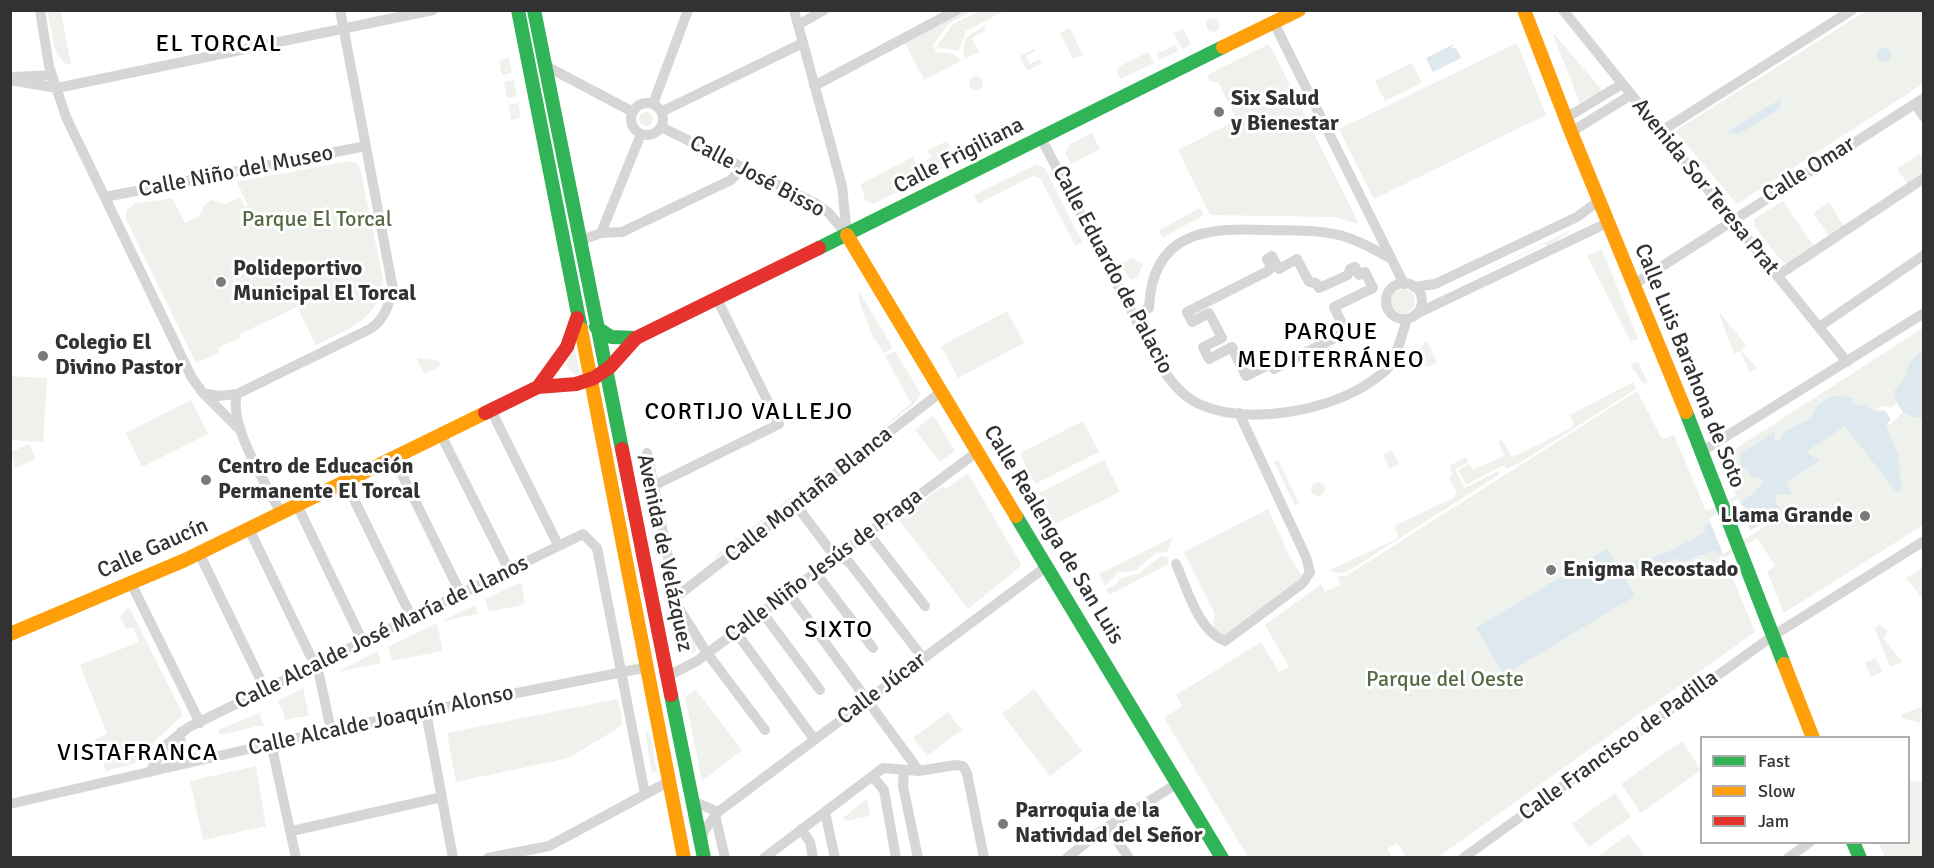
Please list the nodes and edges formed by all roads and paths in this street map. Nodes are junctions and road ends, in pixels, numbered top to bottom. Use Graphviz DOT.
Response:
graph roads {
  1 [pos="40,10"];
  2 [pos="340,10"];
  3 [pos="433,10"];
  4 [pos="507,10"];
  5 [pos="534,10"];
  6 [pos="688,10"];
  7 [pos="794,10"];
  8 [pos="824,10"];
  9 [pos="957,10"];
  10 [pos="1299,10"];
  11 [pos="1524,10"];
  12 [pos="1563,10"];
  13 [pos="1852,10"];
  14 [pos="519,17"];
  15 [pos="1274,23"];
  16 [pos="798,25"];
  17 [pos="344,27"];
  18 [pos="803,43"];
  19 [pos="544,65"];
  20 [pos="52,75"];
  21 [pos="10,79"];
  22 [pos="1622,84"];
  23 [pos="814,86"];
  24 [pos="57,88"];
  25 [pos="1631,95"];
  26 [pos="1919,101"];
  27 [pos="657,108"];
  28 [pos="633,112"];
  29 [pos="1923,117"];
  30 [pos="1566,118"];
  31 [pos="661,127"];
  32 [pos="1571,132"];
  33 [pos="1660,132"];
  34 [pos="641,134"];
  35 [pos="1041,138"];
  36 [pos="366,146"];
  37 [pos="743,167"];
  38 [pos="1923,178"];
  39 [pos="105,197"];
  40 [pos="1600,200"];
  41 [pos="1732,220"];
  42 [pos="1609,222"];
  43 [pos="601,233"];
  44 [pos="847,235"];
  45 [pos="579,241"];
  46 [pos="1923,255"];
  47 [pos="1390,258"];
  48 [pos="1777,276"];
  49 [pos="1636,283"];
  50 [pos="1409,285"];
  51 [pos="717,299"];
  52 [pos="578,312"];
  53 [pos="1923,313"];
  54 [pos="1135,315"];
  55 [pos="1412,316"];
  56 [pos="596,327"];
  57 [pos="1819,327"];
  58 [pos="636,338"];
  59 [pos="561,358"];
  60 [pos="1846,362"];
  61 [pos="1274,369"];
  62 [pos="606,372"];
  63 [pos="584,382"];
  64 [pos="538,387"];
  65 [pos="941,392"];
  66 [pos="203,393"];
  67 [pos="237,394"];
  68 [pos="491,410"];
  69 [pos="1239,413"];
  70 [pos="241,431"];
  71 [pos="441,435"];
  72 [pos="977,452"];
  73 [pos="1701,452"];
  74 [pos="647,453"];
  75 [pos="394,458"];
  76 [pos="345,481"];
  77 [pos="655,485"];
  78 [pos="297,505"];
  79 [pos="796,505"];
  80 [pos="281,513"];
  81 [pos="249,529"];
  82 [pos="868,533"];
  83 [pos="1923,541"];
  84 [pos="558,545"];
  85 [pos="199,553"];
  86 [pos="838,555"];
  87 [pos="1176,564"];
  88 [pos="1047,566"];
  89 [pos="509,570"];
  90 [pos="815,572"];
  91 [pos="131,583"];
  92 [pos="788,592"];
  93 [pos="461,594"];
  94 [pos="676,597"];
  95 [pos="925,606"];
  96 [pos="762,612"];
  97 [pos="412,618"];
  98 [pos="735,631"];
  99 [pos="10,634"];
  100 [pos="1774,635"];
  101 [pos="363,642"];
  102 [pos="873,648"];
  103 [pos="707,653"];
  104 [pos="923,658"];
  105 [pos="317,665"];
  106 [pos="648,667"];
  107 [pos="621,672"];
  108 [pos="668,676"];
  109 [pos="820,690"];
  110 [pos="266,691"];
  111 [pos="867,700"];
  112 [pos="426,712"];
  113 [pos="200,723"];
  114 [pos="331,730"];
  115 [pos="765,730"];
  116 [pos="181,732"];
  117 [pos="1812,736"];
  118 [pos="814,739"];
  119 [pos="271,743"];
  120 [pos="197,760"];
  121 [pos="903,770"];
  122 [pos="919,771"];
  123 [pos="150,772"];
  124 [pos="872,776"];
  125 [pos="670,782"];
  126 [pos="1178,783"];
  127 [pos="645,794"];
  128 [pos="442,797"];
  129 [pos="693,801"];
  130 [pos="10,804"];
  131 [pos="825,812"];
  132 [pos="717,814"];
  133 [pos="1108,827"];
  134 [pos="801,829"];
  135 [pos="292,831"];
  136 [pos="1809,844"];
  137 [pos="1854,844"];
  138 [pos="702,851"];
  139 [pos="296,858"];
  140 [pos="453,858"];
  141 [pos="488,858"];
  142 [pos="684,858"];
  143 [pos="725,858"];
  144 [pos="764,858"];
  145 [pos="813,858"];
  146 [pos="836,858"];
  147 [pos="896,858"];
  148 [pos="918,858"];
  149 [pos="984,858"];
  150 [pos="1067,858"];
  151 [pos="1129,858"];
  152 [pos="1222,858"];
  153 [pos="1463,858"];
  154 [pos="1788,858"];
  155 [pos="1860,858"];
  1 -- 20 [label="street"];
  2 -- 17 [label="street"];
  3 -- 17 [label="street"];
  4 -- 14 [label="street"];
  5 -- 19 [label="main road, Avenida de Velázquez"];
  6 -- 27 [label="street"];
  7 -- 16 [label="street"];
  8 -- 16 [label="street"];
  9 -- 23 [label="street"];
  10 -- 15 [label="main road, Calle Frigiliana"];
  11 -- 30 [label="main road, Calle Luis Barahona de Soto"];
  12 -- 22 [label="street, Avenida Sor Teresa Prat"];
  13 -- 33 [label="street"];
  14 -- 52 [label="main road, Avenida de Velázquez"];
  15 -- 35 [label="main road, Calle Frigiliana"];
  15 -- 47 [label="street"];
  16 -- 18 [label="street"];
  17 -- 24 [label="street"];
  17 -- 36 [label="street"];
  18 -- 23 [label="street"];
  18 -- 27 [label="street"];
  19 -- 28 [label="street"];
  19 -- 45 [label="main road, Avenida de Velázquez"];
  20 -- 21 [label="street"];
  20 -- 24 [label="street"];
  21 -- 24 [label="street"];
  22 -- 25 [label="street, Avenida Sor Teresa Prat"];
  22 -- 30 [label="street"];
  23 -- 44 [label="street"];
  24 -- 39 [label="street"];
  25 -- 32 [label="street"];
  25 -- 33 [label="street, Avenida Sor Teresa Prat"];
  26 -- 29 [label="street"];
  26 -- 41 [label="street, Calle Omar"];
  27 -- 28 [label="street"];
  27 -- 31 [label="street"];
  28 -- 34 [label="street"];
  30 -- 32 [label="main road, Calle Luis Barahona de Soto"];
  31 -- 34 [label="street"];
  31 -- 37 [label="street, Calle José Bisso"];
  32 -- 40 [label="main road, Calle Luis Barahona de Soto"];
  33 -- 41 [label="street, Avenida Sor Teresa Prat"];
  34 -- 43 [label="street"];
  35 -- 44 [label="main road, Calle Frigiliana"];
  35 -- 54 [label="street, Calle Eduardo de Palacio"];
  36 -- 39 [label="street, Calle Niño del Museo"];
  36 -- 67 [label="street"];
  37 -- 43 [label="street"];
  37 -- 44 [label="street, Calle José Bisso"];
  38 -- 48 [label="street"];
  39 -- 66 [label="street"];
  40 -- 42 [label="main road, Calle Luis Barahona de Soto"];
  40 -- 50 [label="street"];
  41 -- 48 [label="street, Avenida Sor Teresa Prat"];
  41 -- 49 [label="street, Calle Omar"];
  42 -- 49 [label="main road, Calle Luis Barahona de Soto"];
  42 -- 55 [label="street"];
  43 -- 45 [label="street"];
  44 -- 51 [label="main road, Calle Frigiliana"];
  44 -- 65 [label="main road, Calle Realenga de San Luis"];
  45 -- 56 [label="main road, Avenida de Velázquez"];
  46 -- 57 [label="street"];
  47 -- 50 [label="street"];
  47 -- 54 [label="street"];
  48 -- 57 [label="street, Avenida Sor Teresa Prat"];
  49 -- 73 [label="main road, Calle Luis Barahona de Soto"];
  50 -- 55 [label="street"];
  50 -- 55 [label="street"];
  51 -- 58 [label="main road, Calle Frigiliana"];
  51 -- 77 [label="street"];
  52 -- 59 [label="main road, Calle Gaucín"];
  52 -- 63 [label="main road, Avenida de Velázquez"];
  53 -- 60 [label="street"];
  54 -- 69 [label="street, Calle Eduardo de Palacio"];
  55 -- 69 [label="street, Calle Eduardo de Palacio"];
  56 -- 58 [label="main road"];
  56 -- 62 [label="main road, Avenida de Velázquez"];
  57 -- 60 [label="street, Avenida Sor Teresa Prat"];
  58 -- 62 [label="main road, Calle Frigiliana"];
  59 -- 63 [label="main road"];
  59 -- 64 [label="main road, Calle Gaucín"];
  60 -- 73 [label="street"];
  61 -- 61 [label="street"];
  62 -- 63 [label="main road"];
  62 -- 108 [label="main road, Avenida de Velázquez"];
  63 -- 64 [label="main road, Calle Gaucín"];
  63 -- 106 [label="main road, Avenida de Velázquez"];
  64 -- 68 [label="main road, Calle Gaucín"];
  65 -- 72 [label="main road, Calle Realenga de San Luis"];
  65 -- 79 [label="street, Calle Montaña Blanca"];
  66 -- 67 [label="street"];
  66 -- 70 [label="street"];
  67 -- 70 [label="street"];
  68 -- 71 [label="main road, Calle Gaucín"];
  68 -- 84 [label="street"];
  69 -- 87 [label="street"];
  70 -- 80 [label="street"];
  71 -- 75 [label="main road, Calle Gaucín"];
  71 -- 89 [label="street"];
  72 -- 82 [label="street, Calle Niño Jesús de Praga"];
  72 -- 88 [label="main road, Calle Realenga de San Luis"];
  73 -- 100 [label="main road, Calle Luis Barahona de Soto"];
  74 -- 77 [label="street"];
  75 -- 76 [label="main road, Calle Gaucín"];
  75 -- 93 [label="street"];
  76 -- 78 [label="main road, Calle Gaucín"];
  76 -- 97 [label="street"];
  77 -- 94 [label="street"];
  78 -- 80 [label="main road, Calle Gaucín"];
  78 -- 101 [label="street"];
  79 -- 86 [label="street"];
  79 -- 94 [label="street, Calle Montaña Blanca"];
  80 -- 81 [label="main road, Calle Gaucín"];
  81 -- 85 [label="main road, Calle Gaucín"];
  81 -- 105 [label="street"];
  82 -- 86 [label="street, Calle Niño Jesús de Praga"];
  82 -- 95 [label="street"];
  83 -- 100 [label="street, Calle Francisco de Padilla"];
  84 -- 89 [label="street, Calle Alcalde José María de Llanos"];
  84 -- 107 [label="street, Calle Alcalde José María de Llanos"];
  85 -- 91 [label="main road, Calle Gaucín"];
  85 -- 110 [label="street"];
  86 -- 90 [label="street, Calle Niño Jesús de Praga"];
  86 -- 104 [label="street"];
  88 -- 104 [label="street, Calle Júcar"];
  88 -- 126 [label="main road, Calle Realenga de San Luis"];
  89 -- 93 [label="street, Calle Alcalde José María de Llanos"];
  90 -- 92 [label="street, Calle Niño Jesús de Praga"];
  90 -- 102 [label="street"];
  91 -- 99 [label="main road, Calle Gaucín"];
  91 -- 113 [label="street"];
  92 -- 96 [label="street, Calle Niño Jesús de Praga"];
  92 -- 111 [label="street"];
  93 -- 97 [label="street, Calle Alcalde José María de Llanos"];
  94 -- 103 [label="street"];
  96 -- 98 [label="street, Calle Niño Jesús de Praga"];
  96 -- 109 [label="street"];
  97 -- 101 [label="street, Calle Alcalde José María de Llanos"];
  98 -- 103 [label="street, Calle Niño Jesús de Praga"];
  98 -- 118 [label="street"];
  100 -- 117 [label="main road, Calle Luis Barahona de Soto"];
  100 -- 153 [label="street, Calle Francisco de Padilla"];
  101 -- 105 [label="street, Calle Alcalde José María de Llanos"];
  103 -- 108 [label="street, Calle Niño Jesús de Praga"];
  103 -- 115 [label="street"];
  104 -- 111 [label="street, Calle Júcar"];
  105 -- 110 [label="street, Calle Alcalde José María de Llanos"];
  105 -- 114 [label="street"];
  106 -- 107 [label="street, Calle Alcalde Joaquín Alonso"];
  106 -- 125 [label="main road, Avenida de Velázquez"];
  107 -- 112 [label="street, Calle Alcalde Joaquín Alonso"];
  107 -- 127 [label="street"];
  108 -- 129 [label="main road, Avenida de Velázquez"];
  110 -- 113 [label="street, Calle Alcalde José María de Llanos"];
  111 -- 118 [label="street, Calle Júcar"];
  111 -- 122 [label="street"];
  112 -- 114 [label="street, Calle Alcalde Joaquín Alonso"];
  112 -- 128 [label="street"];
  113 -- 116 [label="street, Calle Alcalde José María de Llanos"];
  114 -- 119 [label="street, Calle Alcalde Joaquín Alonso"];
  116 -- 120 [label="street"];
  116 -- 123 [label="street, Calle Alcalde José María de Llanos"];
  118 -- 132 [label="street, Calle Júcar"];
  119 -- 120 [label="street, Calle Alcalde Joaquín Alonso"];
  119 -- 135 [label="street"];
  120 -- 123 [label="street, Calle Alcalde Joaquín Alonso"];
  121 -- 122 [label="street"];
  121 -- 124 [label="street"];
  121 -- 148 [label="street"];
  122 -- 149 [label="street"];
  123 -- 130 [label="street, Calle Alcalde Joaquín Alonso"];
  124 -- 131 [label="street"];
  124 -- 147 [label="street"];
  125 -- 127 [label="street"];
  125 -- 142 [label="main road, Avenida de Velázquez"];
  126 -- 133 [label="street"];
  126 -- 152 [label="main road, Calle Realenga de San Luis"];
  127 -- 141 [label="street"];
  128 -- 135 [label="street"];
  128 -- 140 [label="street"];
  129 -- 132 [label="street"];
  129 -- 138 [label="main road, Avenida de Velázquez"];
  131 -- 134 [label="street"];
  131 -- 146 [label="street"];
  132 -- 138 [label="street, Calle Júcar"];
  132 -- 143 [label="street"];
  133 -- 150 [label="street"];
  133 -- 151 [label="street"];
  134 -- 144 [label="street"];
  134 -- 145 [label="street"];
  135 -- 139 [label="street"];
  136 -- 154 [label="street"];
  137 -- 155 [label="main road"];
}
